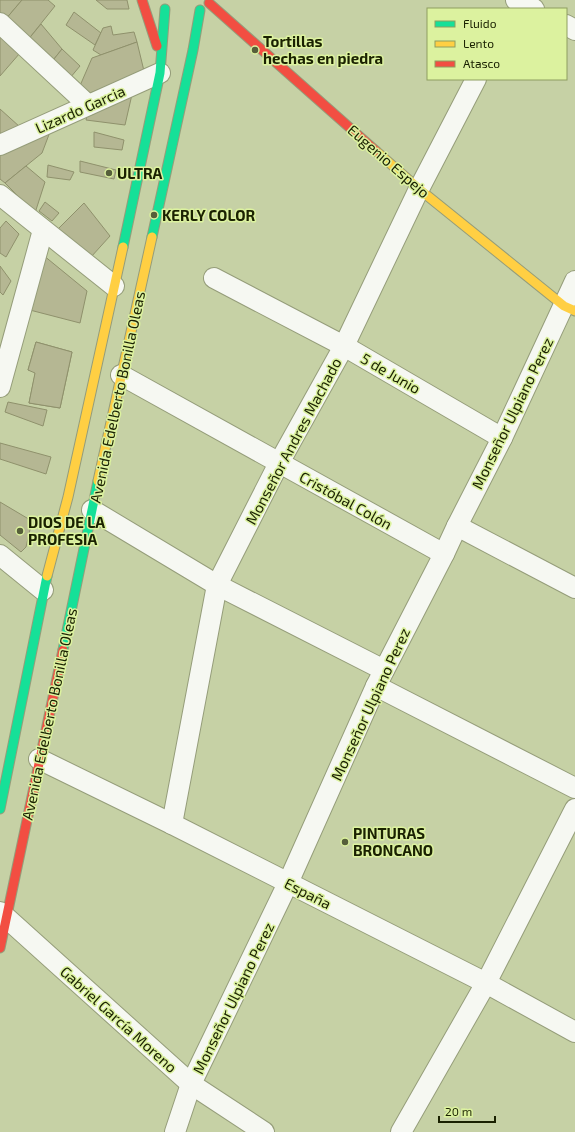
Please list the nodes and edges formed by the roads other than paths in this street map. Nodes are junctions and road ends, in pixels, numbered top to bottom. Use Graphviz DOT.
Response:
graph roads {
  1 [pos="142,0"];
  2 [pos="210,1"];
  3 [pos="165,8"];
  4 [pos="0,23"];
  5 [pos="161,66"];
  6 [pos="475,80"];
  7 [pos="88,105"];
  8 [pos="0,144"];
  9 [pos="419,189"];
  10 [pos="0,195"];
  11 [pos="43,230"];
  12 [pos="214,278"];
  13 [pos="575,281"];
  14 [pos="114,286"];
  15 [pos="570,308"];
  16 [pos="344,346"];
  17 [pos="121,375"];
  18 [pos="1,376"];
  19 [pos="502,438"];
  20 [pos="280,463"];
  21 [pos="92,510"];
  22 [pos="457,526"];
  23 [pos="444,554"];
  24 [pos="0,555"];
  25 [pos="217,585"];
  26 [pos="575,588"];
  27 [pos="43,590"];
  28 [pos="380,678"];
  29 [pos="39,759"];
  30 [pos="575,788"];
  31 [pos="0,809"];
  32 [pos="575,809"];
  33 [pos="172,824"];
  34 [pos="288,883"];
  35 [pos="3,915"];
  36 [pos="0,948"];
  37 [pos="486,983"];
  38 [pos="575,1032"];
  39 [pos="191,1084"];
  40 [pos="175,1132"];
  41 [pos="264,1132"];
  42 [pos="401,1132"];
  1 -- 5 [label="main road"];
  2 -- 9 [label="main road, Eugenio Espejo"];
  2 -- 17 [label="main road, Avenida Edelberto Bonilla Oleas"];
  3 -- 5 [label="main road, Avenida Edelberto Bonilla Oleas"];
  4 -- 7 [label="street"];
  5 -- 7 [label="street, Lizardo Garcia"];
  5 -- 14 [label="main road, Avenida Edelberto Bonilla Oleas"];
  6 -- 9 [label="street, Monseñor Andres Machado"];
  7 -- 8 [label="street, Lizardo Garcia"];
  9 -- 15 [label="main road, Eugenio Espejo"];
  9 -- 16 [label="street, Monseñor Andres Machado"];
  10 -- 11 [label="street"];
  11 -- 14 [label="street"];
  11 -- 18 [label="street"];
  12 -- 16 [label="street, 5 de Junio"];
  13 -- 15 [label="street, Monseñor Ulpiano Perez"];
  14 -- 27 [label="main road, Avenida Edelberto Bonilla Oleas"];
  15 -- 19 [label="street, Monseñor Ulpiano Perez"];
  16 -- 19 [label="street, 5 de Junio"];
  16 -- 20 [label="street, Monseñor Andres Machado"];
  17 -- 20 [label="street, Cristóbal Colón"];
  17 -- 21 [label="main road, Avenida Edelberto Bonilla Oleas"];
  19 -- 22 [label="street, Monseñor Ulpiano Perez"];
  20 -- 23 [label="street, Cristóbal Colón"];
  20 -- 25 [label="street, Monseñor Andres Machado"];
  21 -- 25 [label="street"];
  21 -- 29 [label="main road, Avenida Edelberto Bonilla Oleas"];
  22 -- 23 [label="street, Monseñor Ulpiano Perez"];
  22 -- 26 [label="street"];
  23 -- 28 [label="street, Monseñor Ulpiano Perez"];
  24 -- 27 [label="street"];
  25 -- 28 [label="street"];
  25 -- 33 [label="street, Monseñor Andres Machado"];
  27 -- 31 [label="main road, Avenida Edelberto Bonilla Oleas"];
  28 -- 30 [label="street"];
  28 -- 34 [label="street, Monseñor Ulpiano Perez"];
  29 -- 33 [label="street, España"];
  29 -- 35 [label="main road, Avenida Edelberto Bonilla Oleas"];
  32 -- 37 [label="street"];
  33 -- 34 [label="street, España"];
  34 -- 37 [label="street, España"];
  34 -- 39 [label="street, Monseñor Ulpiano Perez"];
  35 -- 36 [label="main road, Avenida Edelberto Bonilla Oleas"];
  35 -- 39 [label="street, Gabriel García Moreno"];
  37 -- 38 [label="street, España"];
  37 -- 42 [label="street"];
  39 -- 40 [label="street, Monseñor Ulpiano Perez"];
  39 -- 41 [label="street, Gabriel García Moreno"];
}
